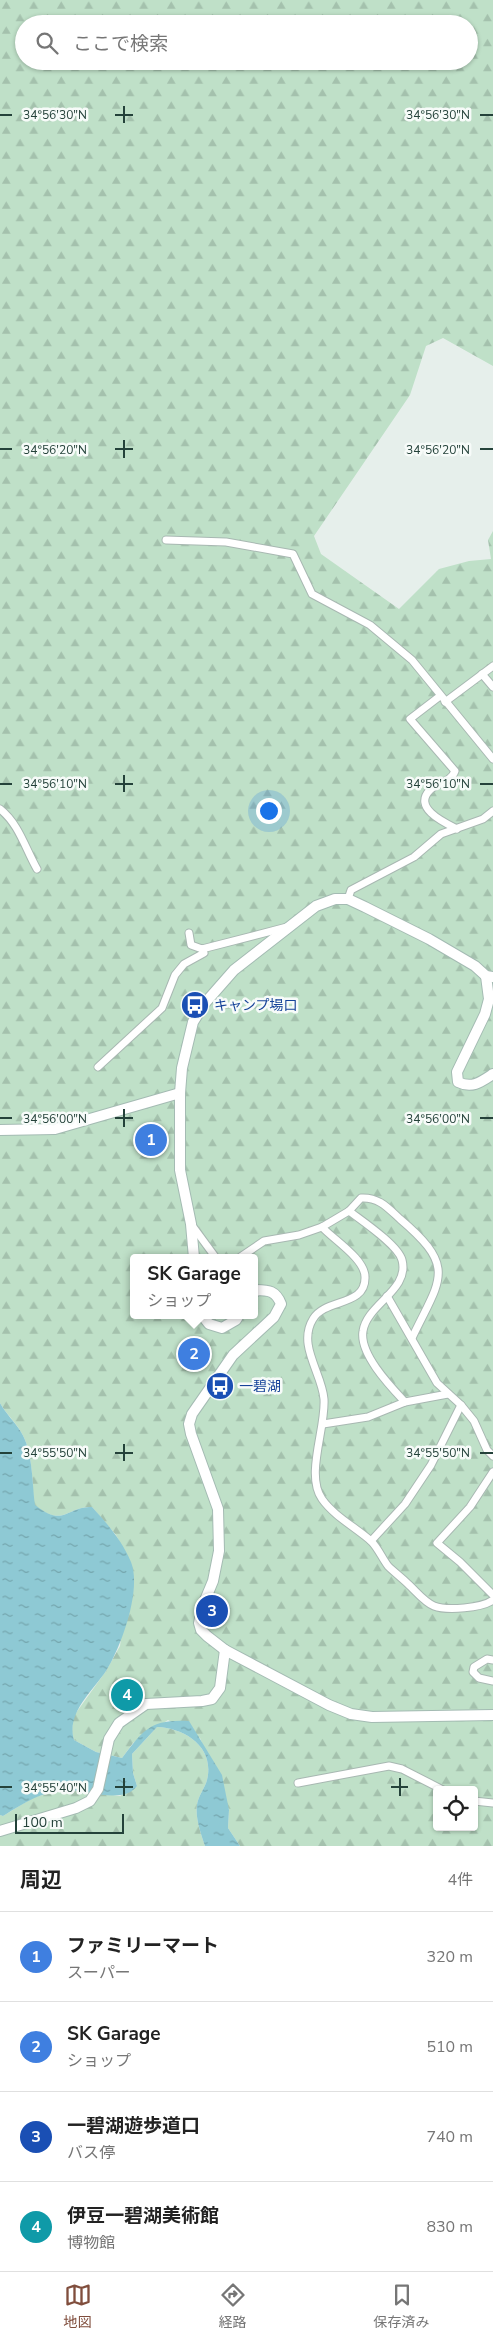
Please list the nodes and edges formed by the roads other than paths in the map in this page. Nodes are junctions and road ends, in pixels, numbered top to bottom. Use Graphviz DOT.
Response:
graph roads {
  1 [pos="166,540"];
  2 [pos="493,666"];
  3 [pos="482,674"];
  4 [pos="493,687"];
  5 [pos="440,696"];
  6 [pos="445,702"];
  7 [pos="493,759"];
  8 [pos="0,808"];
  9 [pos="493,811"];
  10 [pos="457,829"];
  11 [pos="37,869"];
  12 [pos="348,899"];
  13 [pos="287,927"];
  14 [pos="189,933"];
  15 [pos="202,950"];
  16 [pos="489,976"];
  17 [pos="98,1067"];
  18 [pos="493,1074"];
  19 [pos="180,1093"];
  20 [pos="0,1130"];
  21 [pos="349,1210"];
  22 [pos="191,1224"];
  23 [pos="322,1227"];
  24 [pos="194,1254"];
  25 [pos="213,1254"];
  26 [pos="245,1254"];
  27 [pos="258,1290"];
  28 [pos="387,1296"];
  29 [pos="205,1319"];
  30 [pos="237,1319"];
  31 [pos="412,1338"];
  32 [pos="448,1394"];
  33 [pos="405,1402"];
  34 [pos="461,1405"];
  35 [pos="323,1424"];
  36 [pos="493,1456"];
  37 [pos="493,1472"];
  38 [pos="371,1541"];
  39 [pos="493,1595"];
  40 [pos="493,1600"];
  41 [pos="225,1650"];
  42 [pos="493,1660"];
  43 [pos="493,1681"];
  44 [pos="493,1714"];
  45 [pos="298,1783"];
  46 [pos="436,1786"];
  47 [pos="478,1801"];
  48 [pos="493,1803"];
  49 [pos="0,1831"];
  1 -- 5 [label="street"];
  2 -- 3 [label="street"];
  3 -- 4 [label="street"];
  3 -- 6 [label="street"];
  5 -- 6 [label="street"];
  5 -- 10 [label="street"];
  6 -- 7 [label="street"];
  8 -- 11 [label="street"];
  9 -- 10 [label="street"];
  10 -- 12 [label="street"];
  12 -- 13 [label="street"];
  12 -- 16 [label="street"];
  13 -- 15 [label="street"];
  13 -- 19 [label="street"];
  14 -- 15 [label="street"];
  15 -- 17 [label="street"];
  16 -- 18 [label="street"];
  19 -- 20 [label="street"];
  19 -- 22 [label="street"];
  21 -- 23 [label="street"];
  21 -- 28 [label="street"];
  21 -- 31 [label="street"];
  22 -- 24 [label="street"];
  22 -- 25 [label="street"];
  23 -- 26 [label="street"];
  23 -- 35 [label="street"];
  27 -- 41 [label="street"];
  28 -- 31 [label="street"];
  28 -- 33 [label="street"];
  29 -- 30 [label="street"];
  31 -- 32 [label="street"];
  32 -- 33 [label="street"];
  32 -- 34 [label="street"];
  33 -- 35 [label="street"];
  34 -- 36 [label="street"];
  34 -- 38 [label="street"];
  35 -- 38 [label="street"];
  37 -- 39 [label="street"];
  38 -- 40 [label="street"];
  41 -- 44 [label="street"];
  41 -- 49 [label="street"];
  42 -- 43 [label="street"];
  45 -- 46 [label="street"];
  47 -- 48 [label="street"];
}
